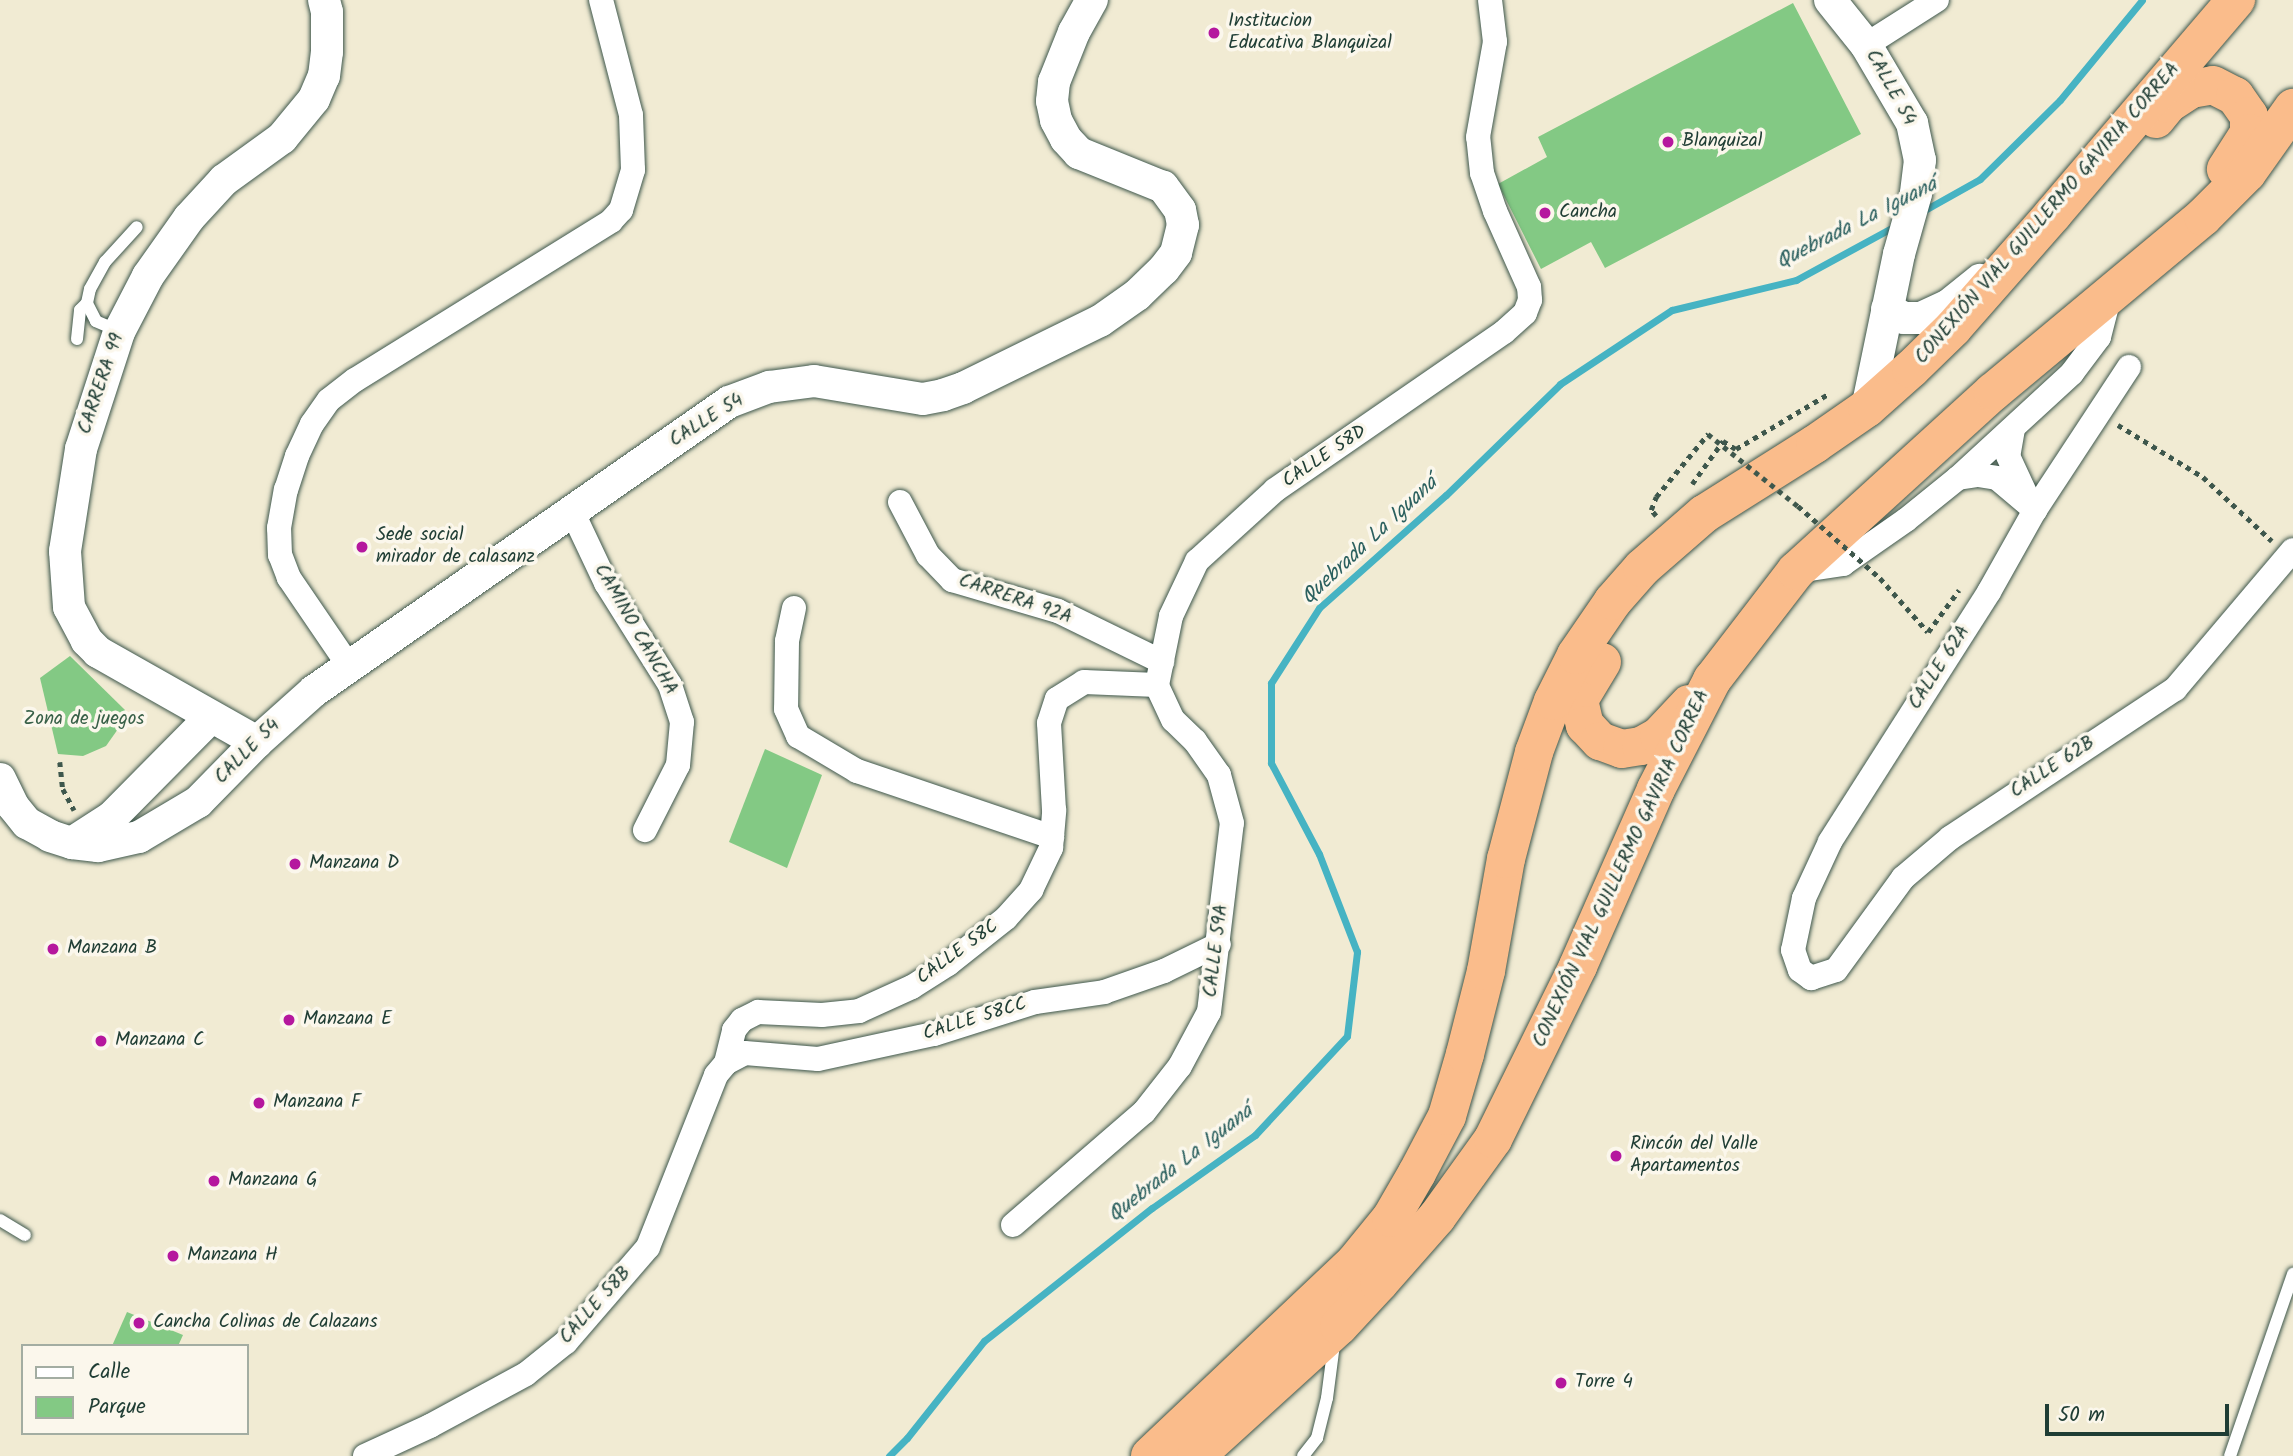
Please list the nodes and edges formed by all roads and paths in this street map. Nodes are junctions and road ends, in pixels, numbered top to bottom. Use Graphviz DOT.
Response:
graph roads {
  1 [pos="324,0"];
  2 [pos="601,0"];
  3 [pos="1092,0"];
  4 [pos="1490,0"];
  5 [pos="1830,0"];
  6 [pos="1937,0"];
  7 [pos="2236,0"];
  8 [pos="1866,45"];
  9 [pos="2293,108"];
  10 [pos="2073,188"];
  11 [pos="137,227"];
  12 [pos="2029,240"];
  13 [pos="2157,255"];
  14 [pos="2109,298"];
  15 [pos="88,303"];
  16 [pos="1887,309"];
  17 [pos="119,332"];
  18 [pos="77,339"];
  19 [pos="2129,367"];
  20 [pos="1851,398"];
  21 [pos="2099,414"];
  22 [pos="2013,429"];
  23 [pos="1958,478"];
  24 [pos="1686,491"];
  25 [pos="900,502"];
  26 [pos="2035,510"];
  27 [pos="572,511"];
  28 [pos="1662,517"];
  29 [pos="2290,553"];
  30 [pos="1796,571"];
  31 [pos="1613,601"];
  32 [pos="794,608"];
  33 [pos="1928,632"];
  34 [pos="349,666"];
  35 [pos="1159,674"];
  36 [pos="1712,680"];
  37 [pos="211,717"];
  38 [pos="257,742"];
  39 [pos="60,762"];
  40 [pos="0,779"];
  41 [pos="645,830"];
  42 [pos="83,836"];
  43 [pos="1052,837"];
  44 [pos="1219,944"];
  45 [pos="1811,978"];
  46 [pos="726,1063"];
  47 [pos="0,1220"];
  48 [pos="1013,1226"];
  49 [pos="25,1235"];
  50 [pos="2293,1274"];
  51 [pos="1339,1326"];
  52 [pos="365,1456"];
  53 [pos="1150,1456"];
  54 [pos="1196,1456"];
  55 [pos="1303,1456"];
  56 [pos="2230,1456"];
  1 -- 17 [label="street, CARRERA 99"];
  2 -- 34 [label="street"];
  3 -- 27 [label="street, CALLE 54"];
  4 -- 35 [label="street, CALLE 58D"];
  5 -- 8 [label="street, CALLE 54"];
  6 -- 8 [label="street"];
  7 -- 10 [label="highway, CONEXIÓN VIAL GUILLERMO GAVIRIA CORREA"];
  8 -- 16 [label="street, CALLE 54"];
  9 -- 13 [label="highway, CONEXIÓN VIAL GUILLERMO GAVIRIA CORREA"];
  10 -- 12 [label="highway, CONEXIÓN VIAL GUILLERMO GAVIRIA CORREA"];
  10 -- 13 [label="highway"];
  11 -- 15 [label="lane"];
  12 -- 16 [label="street"];
  12 -- 20 [label="highway, CONEXIÓN VIAL GUILLERMO GAVIRIA CORREA"];
  13 -- 14 [label="highway, CONEXIÓN VIAL GUILLERMO GAVIRIA CORREA"];
  14 -- 22 [label="street"];
  14 -- 30 [label="highway, CONEXIÓN VIAL GUILLERMO GAVIRIA CORREA"];
  15 -- 17 [label="lane"];
  15 -- 18 [label="lane"];
  16 -- 20 [label="street, CALLE 54"];
  17 -- 37 [label="street, CARRERA 99"];
  19 -- 21 [label="street, CALLE 62A"];
  20 -- 24 [label="path"];
  20 -- 31 [label="highway, CONEXIÓN VIAL GUILLERMO GAVIRIA CORREA"];
  21 -- 26 [label="street, CALLE 62A"];
  21 -- 29 [label="path"];
  22 -- 23 [label="street"];
  22 -- 26 [label="street"];
  23 -- 26 [label="street"];
  23 -- 30 [label="street"];
  25 -- 35 [label="street, CARRERA 92A"];
  26 -- 45 [label="street, CALLE 62A"];
  27 -- 34 [label="street, CALLE 54"];
  27 -- 41 [label="street, CAMINO CANCHA"];
  28 -- 33 [label="path, bridge"];
  29 -- 45 [label="street, CALLE 62B"];
  30 -- 36 [label="highway, CONEXIÓN VIAL GUILLERMO GAVIRIA CORREA"];
  31 -- 36 [label="highway"];
  31 -- 53 [label="highway, CONEXIÓN VIAL GUILLERMO GAVIRIA CORREA"];
  32 -- 43 [label="street"];
  34 -- 38 [label="street, CALLE 54"];
  35 -- 43 [label="street, CALLE 58C"];
  35 -- 44 [label="street, CALLE 59A"];
  36 -- 51 [label="highway, CONEXIÓN VIAL GUILLERMO GAVIRIA CORREA"];
  37 -- 38 [label="street, CARRERA 99"];
  37 -- 42 [label="street"];
  38 -- 42 [label="street, CALLE 54"];
  39 -- 42 [label="path"];
  40 -- 42 [label="street, CALLE 54"];
  43 -- 46 [label="street, CALLE 58C"];
  44 -- 46 [label="street, CALLE 58CC"];
  44 -- 48 [label="street, CALLE 59A"];
  46 -- 52 [label="street, CALLE 58B"];
  47 -- 49 [label="lane"];
  50 -- 56 [label="lane"];
  51 -- 54 [label="highway, CONEXIÓN VIAL GUILLERMO GAVIRIA CORREA"];
  51 -- 55 [label="lane"];
}
